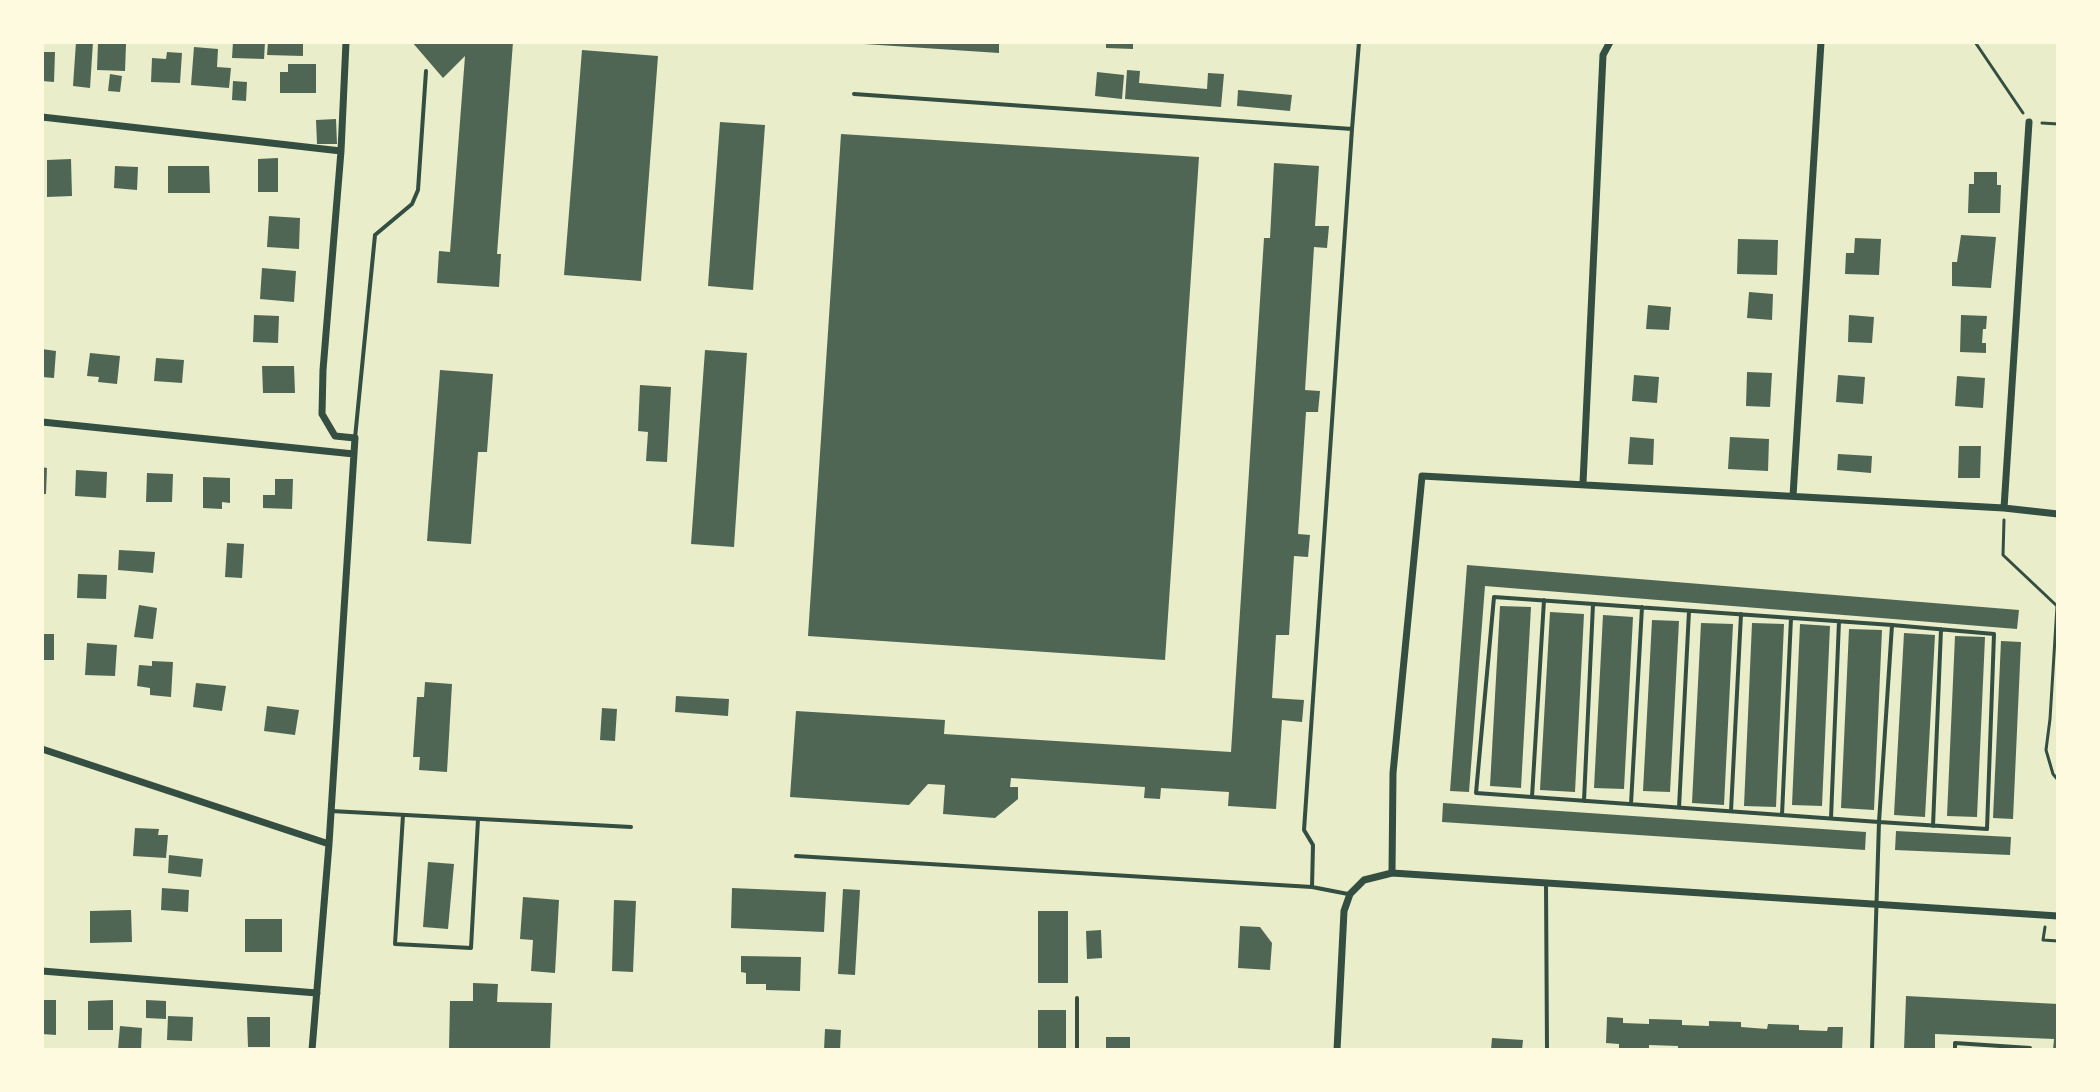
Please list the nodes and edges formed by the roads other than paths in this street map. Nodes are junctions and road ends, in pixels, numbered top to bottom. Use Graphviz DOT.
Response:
graph roads {
  1 [pos="346,42"];
  2 [pos="1359,42"];
  3 [pos="1610,42"];
  4 [pos="1821,42"];
  5 [pos="426,71"];
  6 [pos="854,94"];
  7 [pos="42,117"];
  8 [pos="2029,122"];
  9 [pos="1352,129"];
  10 [pos="341,151"];
  11 [pos="42,422"];
  12 [pos="355,438"];
  13 [pos="354,454"];
  14 [pos="1583,483"];
  15 [pos="1793,496"];
  16 [pos="2004,508"];
  17 [pos="2058,514"];
  18 [pos="1544,600"];
  19 [pos="1593,604"];
  20 [pos="1642,607"];
  21 [pos="1689,611"];
  22 [pos="1741,614"];
  23 [pos="1791,618"];
  24 [pos="1839,621"];
  25 [pos="1892,625"];
  26 [pos="1941,629"];
  27 [pos="42,749"];
  28 [pos="1532,797"];
  29 [pos="1584,801"];
  30 [pos="1631,804"];
  31 [pos="1679,808"];
  32 [pos="331,811"];
  33 [pos="1731,811"];
  34 [pos="403,815"];
  35 [pos="1782,815"];
  36 [pos="1831,818"];
  37 [pos="478,819"];
  38 [pos="1879,822"];
  39 [pos="1933,826"];
  40 [pos="631,827"];
  41 [pos="329,844"];
  42 [pos="796,856"];
  43 [pos="1392,873"];
  44 [pos="1546,884"];
  45 [pos="1312,887"];
  46 [pos="1350,894"];
  47 [pos="1876,904"];
  48 [pos="2058,916"];
  49 [pos="42,971"];
  50 [pos="317,993"];
  51 [pos="1077,998"];
  52 [pos="312,1050"];
  53 [pos="1077,1050"];
  54 [pos="1337,1050"];
  55 [pos="1547,1050"];
  56 [pos="1872,1050"];
  57 [pos="1955,1050"];
  58 [pos="2030,1050"];
  1 -- 10 [label="street"];
  2 -- 9 [label="lane"];
  3 -- 14 [label="street"];
  4 -- 15 [label="street"];
  5 -- 12 [label="lane"];
  6 -- 9 [label="lane"];
  7 -- 10 [label="street"];
  8 -- 16 [label="street"];
  9 -- 45 [label="lane"];
  10 -- 12 [label="street"];
  11 -- 13 [label="street"];
  12 -- 13 [label="street"];
  13 -- 32 [label="street"];
  14 -- 15 [label="street"];
  14 -- 43 [label="street"];
  15 -- 16 [label="street"];
  16 -- 17 [label="street"];
  18 -- 19 [label="lane"];
  18 -- 28 [label="lane"];
  18 -- 28 [label="lane"];
  19 -- 20 [label="lane"];
  19 -- 29 [label="lane"];
  20 -- 21 [label="lane"];
  20 -- 30 [label="lane"];
  21 -- 22 [label="lane"];
  21 -- 31 [label="lane"];
  22 -- 23 [label="lane"];
  22 -- 33 [label="lane"];
  23 -- 24 [label="lane"];
  23 -- 35 [label="lane"];
  24 -- 25 [label="lane"];
  24 -- 36 [label="lane"];
  25 -- 26 [label="lane"];
  25 -- 38 [label="lane"];
  26 -- 39 [label="lane"];
  26 -- 39 [label="lane"];
  27 -- 41 [label="street"];
  28 -- 29 [label="lane"];
  29 -- 30 [label="lane"];
  30 -- 31 [label="lane"];
  31 -- 33 [label="lane"];
  32 -- 34 [label="lane"];
  32 -- 41 [label="street"];
  33 -- 35 [label="lane"];
  34 -- 37 [label="lane"];
  34 -- 37 [label="lane"];
  35 -- 36 [label="lane"];
  36 -- 38 [label="lane"];
  37 -- 40 [label="lane"];
  38 -- 39 [label="lane"];
  38 -- 47 [label="lane"];
  41 -- 50 [label="street"];
  42 -- 45 [label="lane"];
  43 -- 44 [label="street"];
  43 -- 46 [label="street"];
  44 -- 47 [label="street"];
  44 -- 55 [label="lane"];
  45 -- 46 [label="lane"];
  46 -- 54 [label="street"];
  47 -- 48 [label="street"];
  47 -- 56 [label="lane"];
  49 -- 50 [label="street"];
  50 -- 52 [label="street"];
  51 -- 53 [label="lane"];
  57 -- 58 [label="lane"];
}
